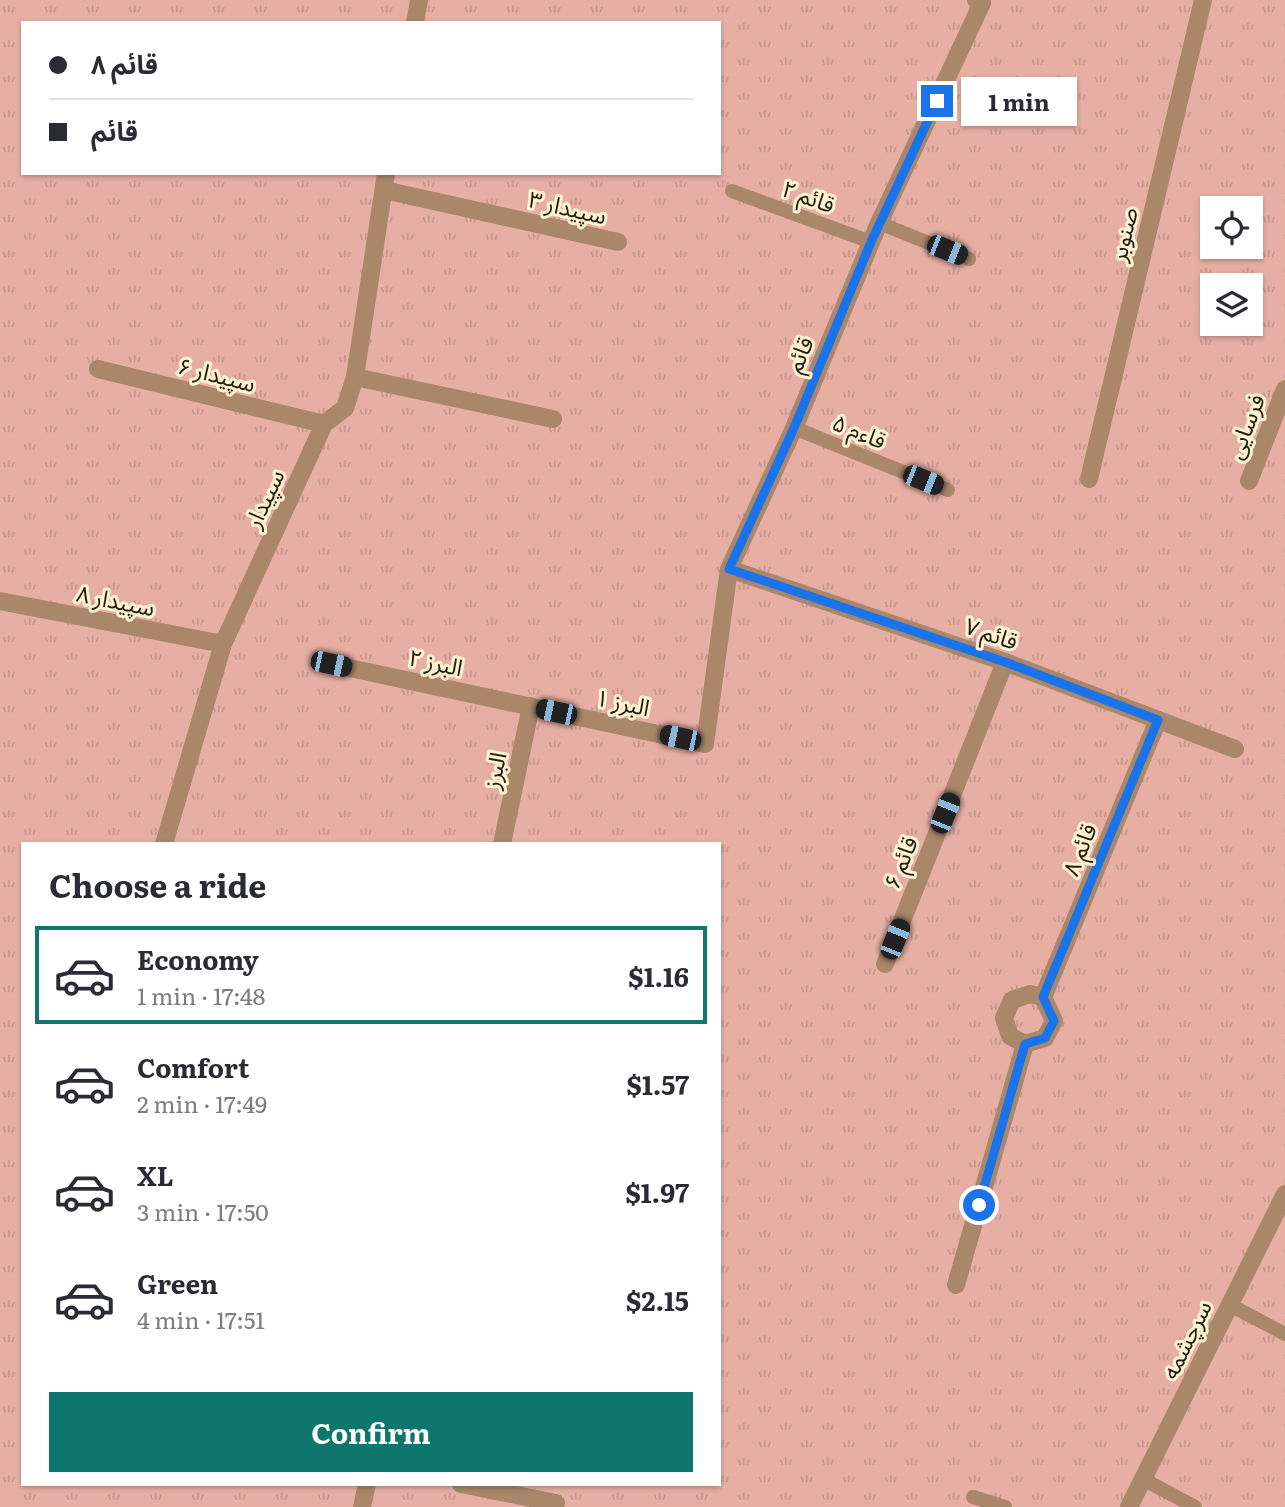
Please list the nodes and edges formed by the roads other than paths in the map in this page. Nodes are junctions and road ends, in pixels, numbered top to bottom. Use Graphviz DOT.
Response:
graph roads {
  1 [pos="419,0"];
  2 [pos="976,0"];
  3 [pos="1203,0"];
  4 [pos="415,21"];
  5 [pos="385,181"];
  6 [pos="732,191"];
  7 [pos="879,223"];
  8 [pos="618,242"];
  9 [pos="871,242"];
  10 [pos="969,259"];
  11 [pos="98,369"];
  12 [pos="355,377"];
  13 [pos="1285,389"];
  14 [pos="553,419"];
  15 [pos="324,424"];
  16 [pos="794,428"];
  17 [pos="1089,479"];
  18 [pos="1249,481"];
  19 [pos="948,490"];
  20 [pos="729,569"];
  21 [pos="0,601"];
  22 [pos="223,644"];
  23 [pos="1005,662"];
  24 [pos="331,664"];
  25 [pos="531,706"];
  26 [pos="1158,720"];
  27 [pos="705,744"];
  28 [pos="1235,749"];
  29 [pos="165,842"];
  30 [pos="502,842"];
  31 [pos="885,964"];
  32 [pos="1043,997"];
  33 [pos="1025,1044"];
  34 [pos="1285,1194"];
  35 [pos="956,1285"];
  36 [pos="1230,1306"];
  37 [pos="1285,1334"];
  38 [pos="1143,1479"];
  39 [pos="366,1486"];
  40 [pos="471,1486"];
  41 [pos="972,1497"];
  42 [pos="556,1503"];
  43 [pos="362,1507"];
  44 [pos="1004,1507"];
  45 [pos="1129,1507"];
  46 [pos="1195,1507"];
  1 -- 4 [label="street"];
  2 -- 7 [label="street, قائم"];
  3 -- 17 [label="street, صنوبر"];
  5 -- 8 [label="street, سپیدار ۳"];
  5 -- 12 [label="street, سپیدار"];
  6 -- 9 [label="lane, قائم ۲"];
  7 -- 9 [label="street, قائم"];
  7 -- 10 [label="lane"];
  9 -- 16 [label="street, قائم"];
  11 -- 15 [label="street, سپیدار ۶"];
  12 -- 14 [label="street"];
  12 -- 15 [label="street, سپیدار"];
  13 -- 18 [label="street, فرسایی"];
  15 -- 22 [label="street, سپیدار"];
  16 -- 19 [label="lane, قاءم ۵"];
  16 -- 20 [label="street, قائم"];
  20 -- 23 [label="street, قائم ۷"];
  20 -- 27 [label="street, قائم"];
  21 -- 22 [label="street, سپیدار ۸"];
  22 -- 29 [label="street, سپیدار"];
  23 -- 26 [label="street, قائم ۷"];
  23 -- 31 [label="street, قائم ۶"];
  24 -- 25 [label="street, البرز ۲"];
  25 -- 27 [label="street, البرز ۱"];
  25 -- 30 [label="street, البرز"];
  26 -- 28 [label="street, قائم ۷"];
  26 -- 32 [label="street, قائم ۸"];
  32 -- 33 [label="street"];
  32 -- 33 [label="street"];
  33 -- 35 [label="street"];
  34 -- 36 [label="street, سرچشمه"];
  36 -- 37 [label="lane"];
  36 -- 38 [label="street, سرچشمه"];
  38 -- 45 [label="street, سرچشمه"];
  38 -- 46 [label="lane"];
  39 -- 43 [label="street"];
  40 -- 42 [label="street"];
  41 -- 44 [label="lane"];
}
